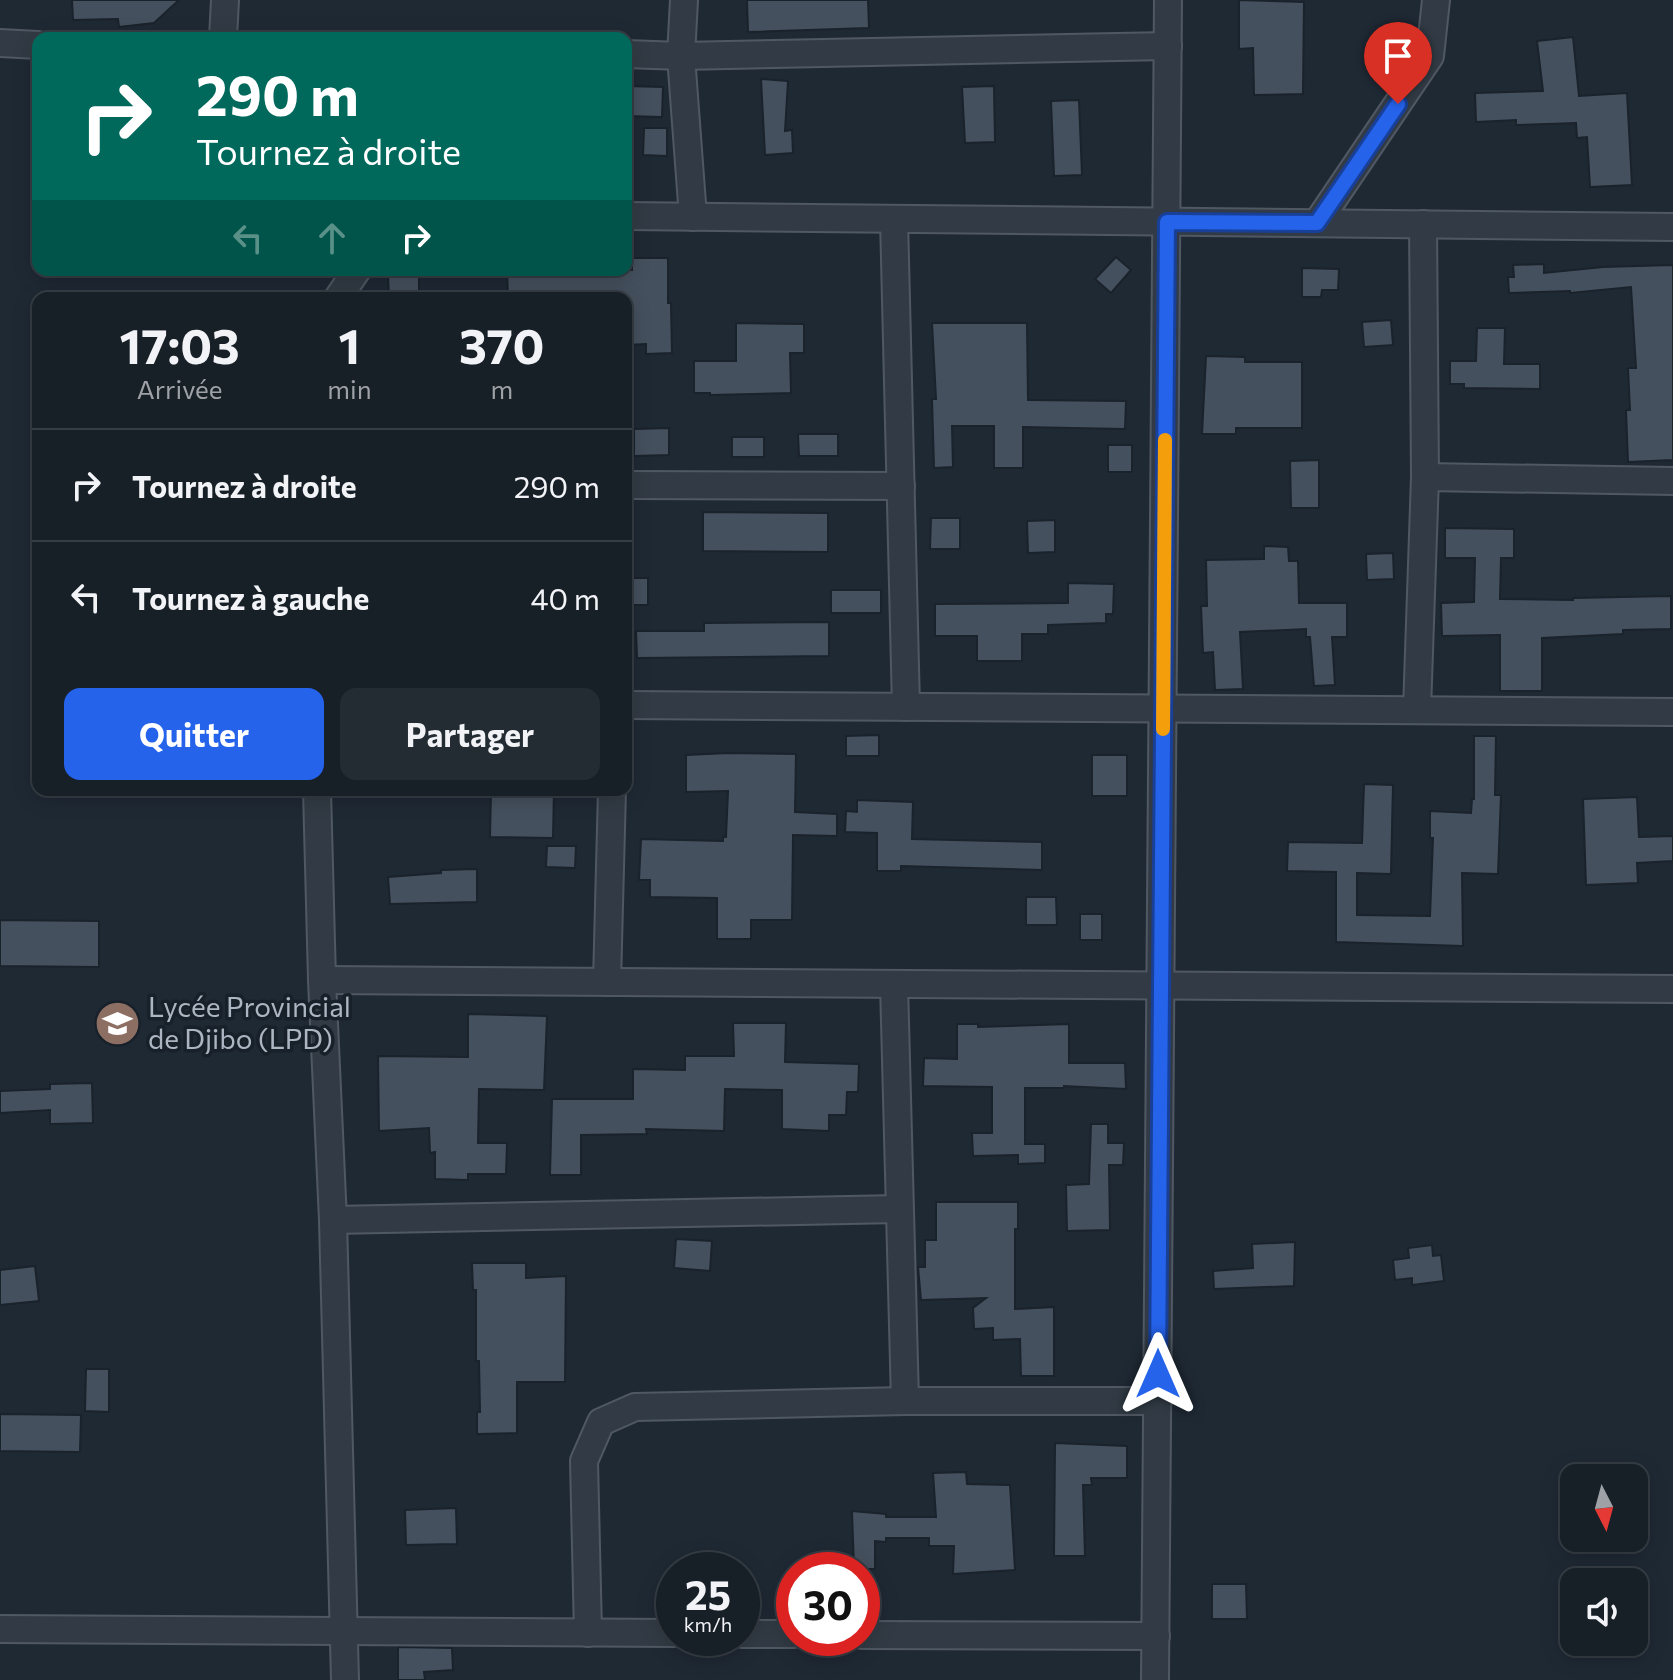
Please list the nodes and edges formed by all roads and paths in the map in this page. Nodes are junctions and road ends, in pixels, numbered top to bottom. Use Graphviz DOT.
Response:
graph roads {
  1 [pos="225,0"];
  2 [pos="684,0"];
  3 [pos="1168,0"];
  4 [pos="1436,0"];
  5 [pos="223,32"];
  6 [pos="0,43"];
  7 [pos="32,45"];
  8 [pos="1168,46"];
  9 [pos="632,54"];
  10 [pos="681,56"];
  11 [pos="632,216"];
  12 [pos="693,217"];
  13 [pos="894,219"];
  14 [pos="1167,222"];
  15 [pos="1317,223"];
  16 [pos="1423,224"];
  17 [pos="1673,227"];
  18 [pos="1425,477"];
  19 [pos="1673,481"];
  20 [pos="632,485"];
  21 [pos="901,486"];
  22 [pos="632,705"];
  23 [pos="906,707"];
  24 [pos="1163,709"];
  25 [pos="1417,710"];
  26 [pos="1673,712"];
  27 [pos="317,796"];
  28 [pos="612,796"];
  29 [pos="322,980"];
  30 [pos="607,982"];
  31 [pos="894,984"];
  32 [pos="1161,986"];
  33 [pos="1673,989"];
  34 [pos="898,1209"];
  35 [pos="333,1220"];
  36 [pos="905,1401"];
  37 [pos="1158,1401"];
  38 [pos="0,1629"];
  39 [pos="345,1631"];
  40 [pos="588,1633"];
  41 [pos="656,1633"];
  42 [pos="880,1635"];
  43 [pos="1156,1636"];
  44 [pos="345,1680"];
  45 [pos="1155,1680"];
  1 -- 5 [label="street"];
  2 -- 10 [label="street"];
  3 -- 8 [label="street"];
  4 -- 15 [label="street"];
  6 -- 7 [label="street"];
  8 -- 10 [label="street"];
  8 -- 14 [label="street"];
  9 -- 10 [label="street"];
  10 -- 12 [label="street"];
  11 -- 12 [label="street"];
  12 -- 13 [label="street"];
  13 -- 14 [label="street"];
  13 -- 21 [label="street"];
  14 -- 15 [label="street"];
  14 -- 24 [label="street"];
  15 -- 16 [label="street"];
  16 -- 17 [label="street"];
  16 -- 18 [label="street"];
  18 -- 19 [label="street"];
  18 -- 25 [label="street"];
  20 -- 21 [label="street"];
  21 -- 23 [label="street"];
  22 -- 23 [label="street"];
  23 -- 24 [label="street"];
  24 -- 25 [label="street"];
  24 -- 32 [label="street"];
  25 -- 26 [label="street"];
  27 -- 29 [label="street"];
  28 -- 30 [label="street"];
  29 -- 30 [label="street"];
  29 -- 35 [label="street"];
  30 -- 31 [label="street"];
  31 -- 32 [label="street"];
  31 -- 34 [label="street"];
  32 -- 33 [label="street"];
  32 -- 37 [label="street"];
  34 -- 35 [label="street"];
  34 -- 36 [label="street"];
  35 -- 39 [label="street"];
  36 -- 37 [label="street"];
  36 -- 40 [label="street"];
  37 -- 43 [label="street"];
  38 -- 39 [label="street"];
  39 -- 40 [label="street"];
  39 -- 44 [label="street"];
  40 -- 41 [label="street"];
  42 -- 43 [label="street"];
  43 -- 45 [label="street"];
}
